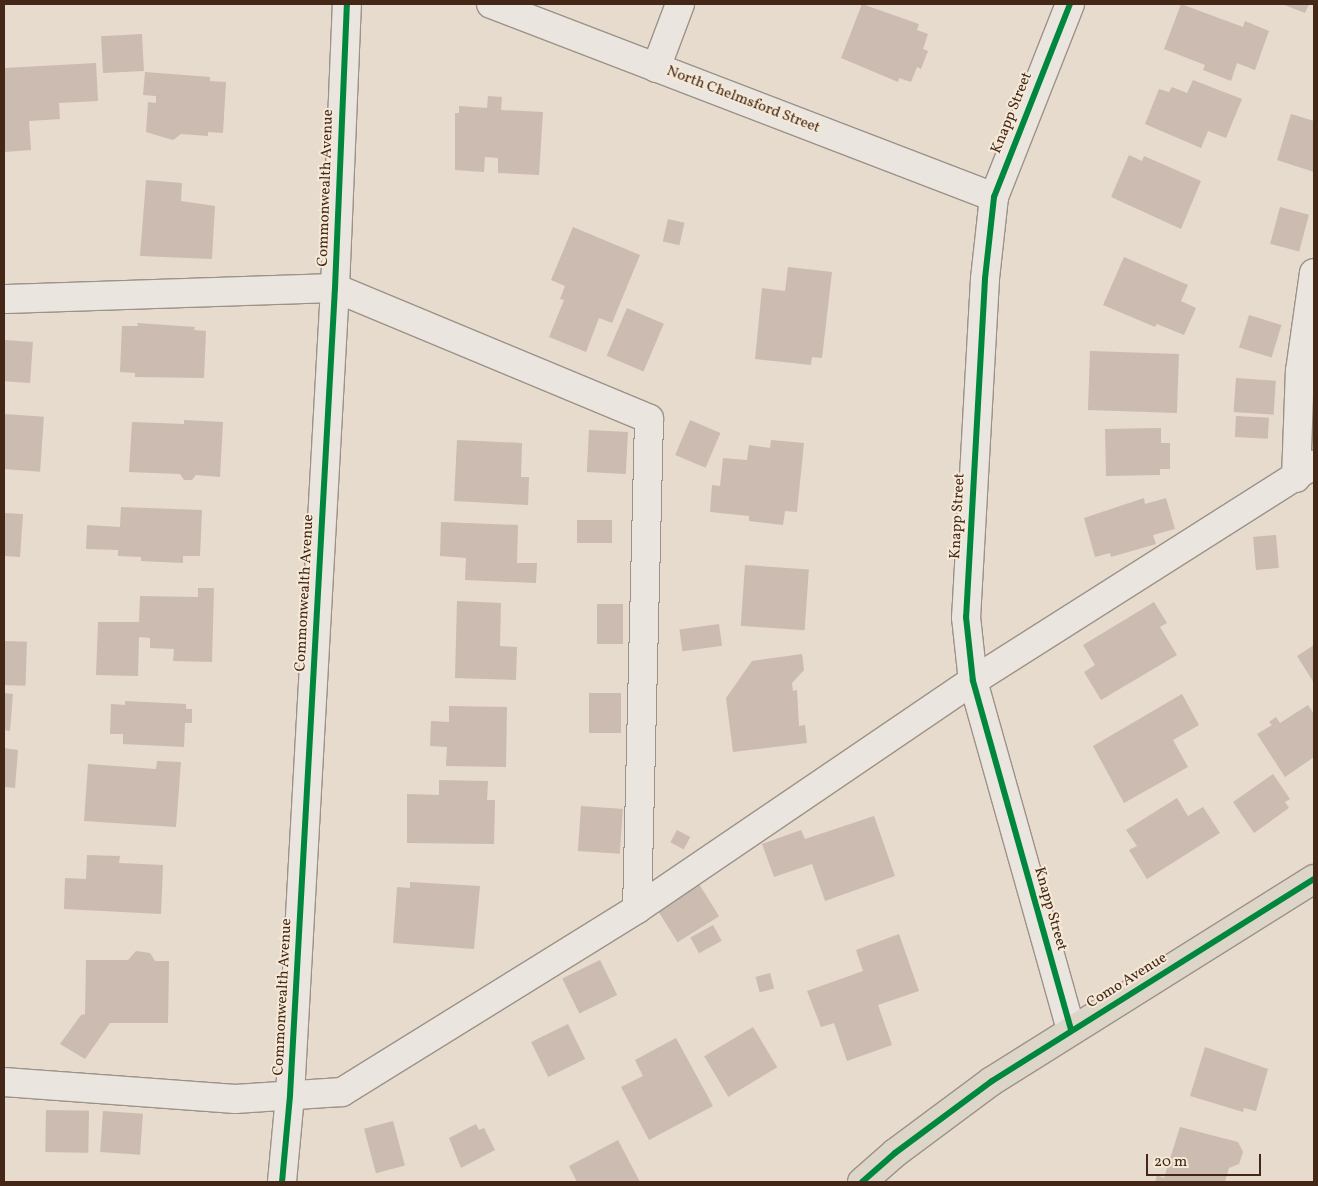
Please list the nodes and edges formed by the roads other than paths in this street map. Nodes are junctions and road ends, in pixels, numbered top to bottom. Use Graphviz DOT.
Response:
graph roads {
  1 [pos="347,4"];
  2 [pos="491,4"];
  3 [pos="680,4"];
  4 [pos="1070,4"];
  5 [pos="656,68"];
  6 [pos="994,196"];
  7 [pos="1314,273"];
  8 [pos="335,288"];
  9 [pos="4,299"];
  10 [pos="1305,471"];
  11 [pos="972,681"];
  12 [pos="1314,880"];
  13 [pos="638,909"];
  14 [pos="1071,1030"];
  15 [pos="4,1082"];
  16 [pos="290,1096"];
  17 [pos="282,1182"];
  18 [pos="862,1182"];
  1 -- 8 [label="street, Commonwealth Avenue"];
  2 -- 5 [label="street, North Chelmsford Street"];
  3 -- 5 [label="street"];
  4 -- 6 [label="street, Knapp Street"];
  5 -- 6 [label="street, North Chelmsford Street"];
  6 -- 11 [label="street, Knapp Street"];
  7 -- 10 [label="street"];
  8 -- 9 [label="street"];
  8 -- 13 [label="street"];
  8 -- 16 [label="street, Commonwealth Avenue"];
  10 -- 11 [label="street"];
  11 -- 13 [label="street"];
  11 -- 14 [label="street, Knapp Street"];
  12 -- 14 [label="main road, Como Avenue"];
  13 -- 16 [label="street"];
  14 -- 18 [label="main road, Como Avenue"];
  15 -- 16 [label="street"];
  16 -- 17 [label="street, Commonwealth Avenue"];
}
